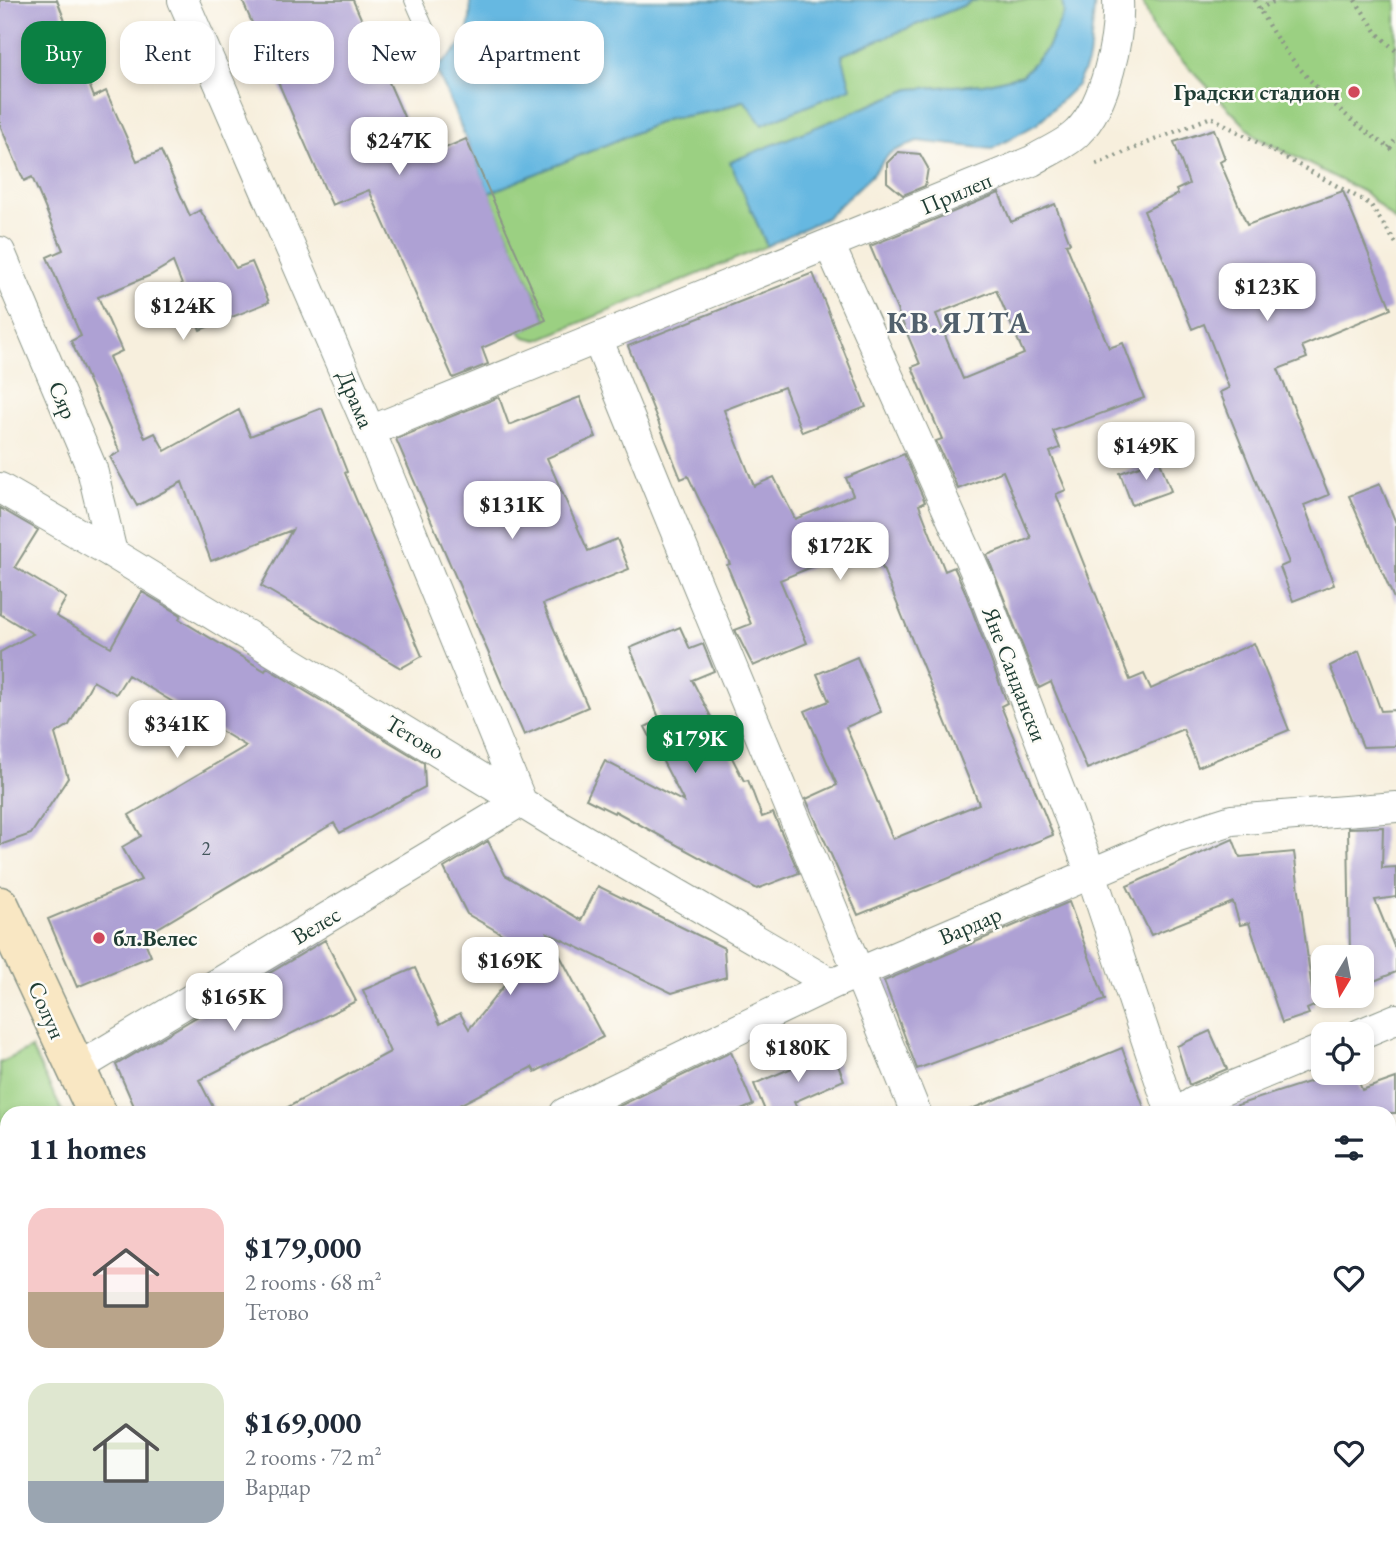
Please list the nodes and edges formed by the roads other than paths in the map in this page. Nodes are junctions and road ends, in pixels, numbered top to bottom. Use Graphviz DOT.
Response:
graph roads {
  1 [pos="183,0"];
  2 [pos="414,0"];
  3 [pos="1118,0"];
  4 [pos="422,21"];
  5 [pos="830,246"];
  6 [pos="0,252"];
  7 [pos="598,340"];
  8 [pos="370,431"];
  9 [pos="0,488"];
  10 [pos="112,552"];
  11 [pos="521,802"];
  12 [pos="1396,807"];
  13 [pos="1091,873"];
  14 [pos="0,906"];
  15 [pos="846,979"];
  16 [pos="1396,1019"];
  17 [pos="1374,1028"];
  18 [pos="1311,1054"];
  19 [pos="74,1070"];
  20 [pos="619,1101"];
  21 [pos="93,1106"];
  22 [pos="596,1106"];
  23 [pos="912,1106"];
  24 [pos="1169,1106"];
  25 [pos="1188,1106"];
  1 -- 8 [label="street, Драма"];
  2 -- 4 [label="lane"];
  3 -- 5 [label="street, Прилеп"];
  5 -- 7 [label="street, Прилеп"];
  5 -- 13 [label="street, Яне Сандански"];
  6 -- 10 [label="street, Сяр"];
  7 -- 8 [label="street, Прилеп"];
  7 -- 15 [label="street"];
  8 -- 11 [label="street, Драма"];
  9 -- 10 [label="street, Тетово"];
  10 -- 11 [label="street, Тетово"];
  11 -- 15 [label="street, Тетово"];
  11 -- 19 [label="street, Велес"];
  12 -- 13 [label="street, Вардар"];
  13 -- 15 [label="street, Вардар"];
  13 -- 24 [label="street, Яне Сандански"];
  14 -- 19 [label="street, Солун"];
  15 -- 20 [label="street, Вардар"];
  15 -- 23 [label="street"];
  16 -- 17 [label="street"];
  18 -- 25 [label="street"];
  19 -- 21 [label="street, Солун"];
  20 -- 22 [label="street, Вардар"];
}
